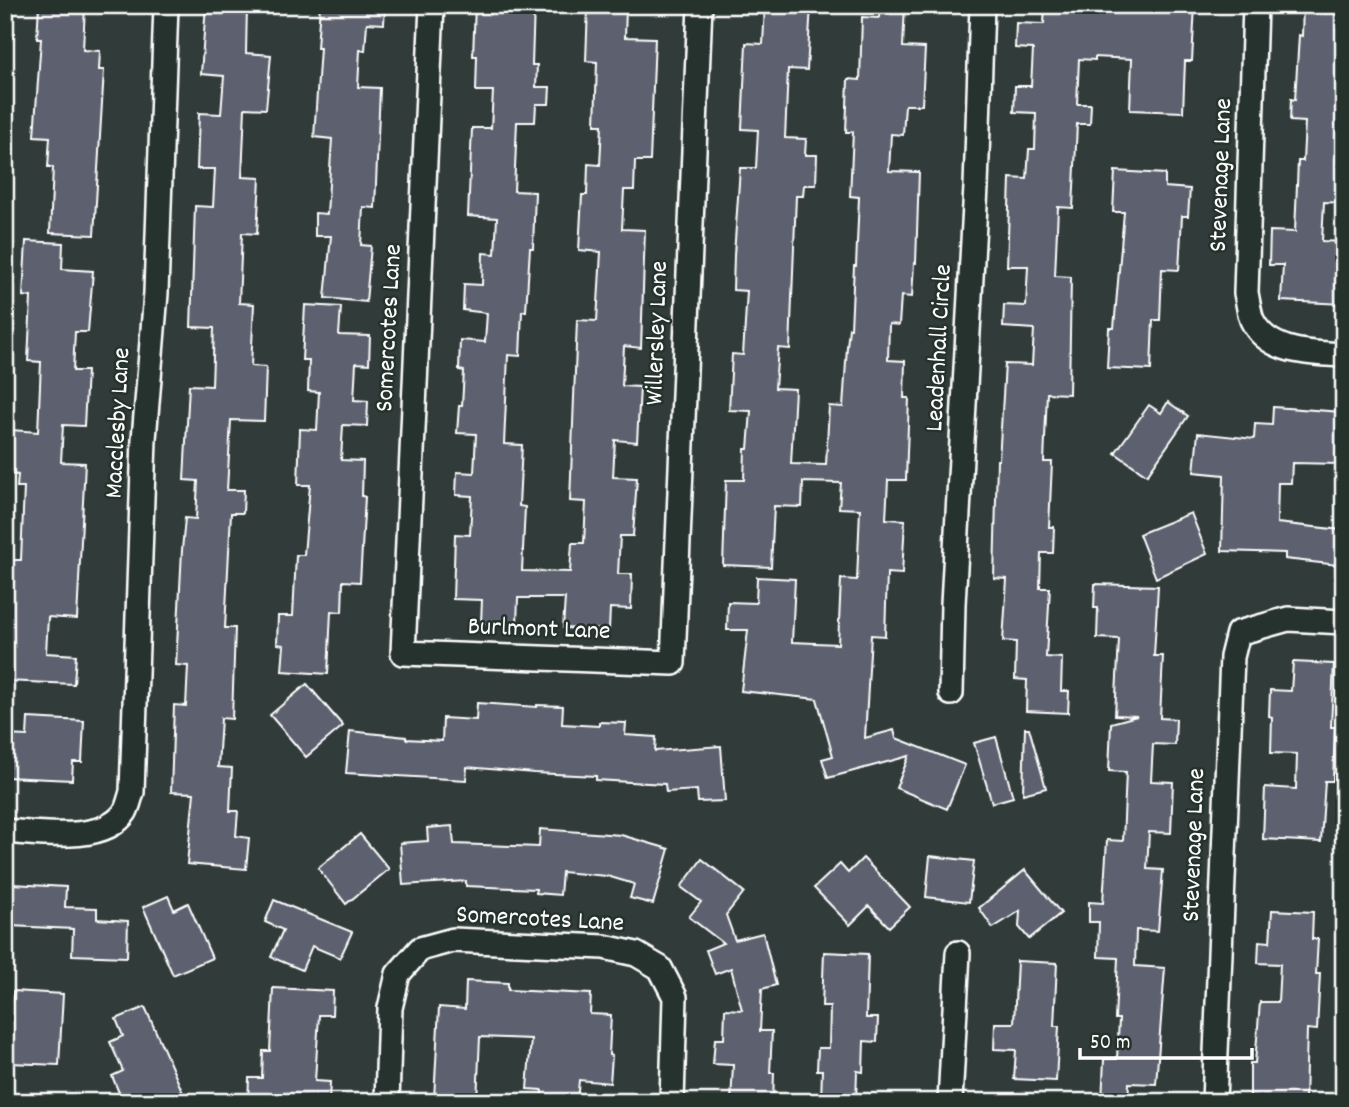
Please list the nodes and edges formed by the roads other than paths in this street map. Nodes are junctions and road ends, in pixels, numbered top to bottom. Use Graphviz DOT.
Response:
graph roads {
  1 [pos="166,5"];
  2 [pos="432,5"];
  3 [pos="700,5"];
  4 [pos="982,5"];
  5 [pos="1255,5"];
  6 [pos="1344,355"];
  7 [pos="1344,622"];
  8 [pos="403,653"];
  9 [pos="673,663"];
  10 [pos="951,693"];
  11 [pos="5,831"];
  12 [pos="958,953"];
  13 [pos="387,1102"];
  14 [pos="672,1102"];
  15 [pos="950,1102"];
  16 [pos="1214,1102"];
  1 -- 11 [label="street, Macclesby Lane"];
  2 -- 8 [label="street, Somercotes Lane"];
  3 -- 9 [label="street, Willersley Lane"];
  4 -- 10 [label="street, Leadenhall Circle"];
  5 -- 6 [label="street, Stevenage Lane"];
  7 -- 16 [label="street, Stevenage Lane"];
  8 -- 9 [label="street, Burlmont Lane"];
  12 -- 15 [label="street"];
  13 -- 14 [label="street, Somercotes Lane"];
}
